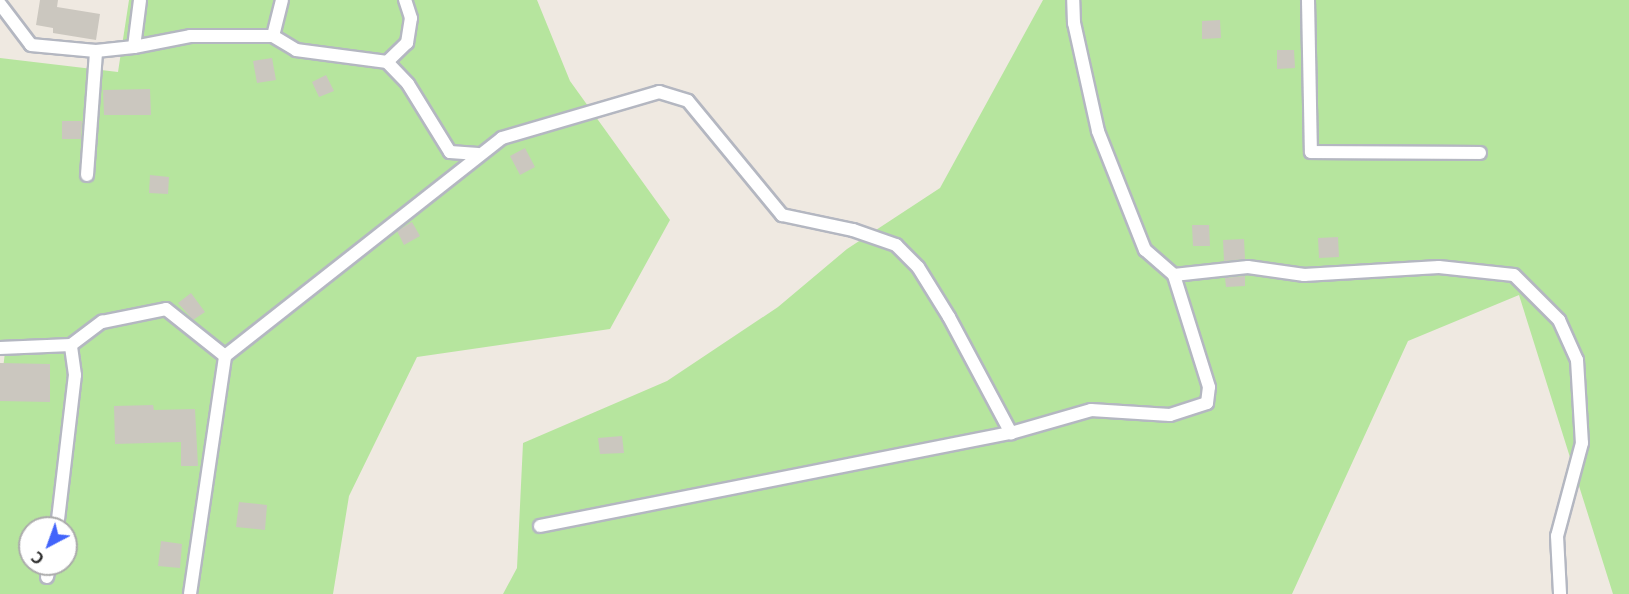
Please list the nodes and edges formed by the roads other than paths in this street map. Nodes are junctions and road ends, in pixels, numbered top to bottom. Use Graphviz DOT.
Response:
graph roads {
  1 [pos="140,0"];
  2 [pos="282,0"];
  3 [pos="405,0"];
  4 [pos="1073,0"];
  5 [pos="1308,0"];
  6 [pos="0,4"];
  7 [pos="9,16"];
  8 [pos="0,27"];
  9 [pos="273,36"];
  10 [pos="134,47"];
  11 [pos="96,51"];
  12 [pos="387,62"];
  13 [pos="1480,153"];
  14 [pos="478,154"];
  15 [pos="87,175"];
  16 [pos="1174,275"];
  17 [pos="71,345"];
  18 [pos="0,348"];
  19 [pos="225,356"];
  20 [pos="1011,433"];
  21 [pos="58,516"];
  22 [pos="540,526"];
  23 [pos="190,594"];
  24 [pos="1560,594"];
  1 -- 10 [label="lane"];
  2 -- 9 [label="lane"];
  3 -- 12 [label="lane"];
  4 -- 16 [label="lane"];
  5 -- 13 [label="lane"];
  6 -- 7 [label="lane"];
  7 -- 8 [label="lane"];
  7 -- 11 [label="lane"];
  9 -- 10 [label="lane"];
  9 -- 12 [label="lane"];
  10 -- 11 [label="lane"];
  11 -- 15 [label="lane"];
  12 -- 14 [label="lane"];
  14 -- 19 [label="lane"];
  14 -- 20 [label="lane"];
  16 -- 20 [label="lane"];
  16 -- 24 [label="lane"];
  17 -- 18 [label="lane"];
  17 -- 19 [label="lane"];
  17 -- 21 [label="lane"];
  19 -- 23 [label="lane"];
  20 -- 22 [label="lane"];
}
